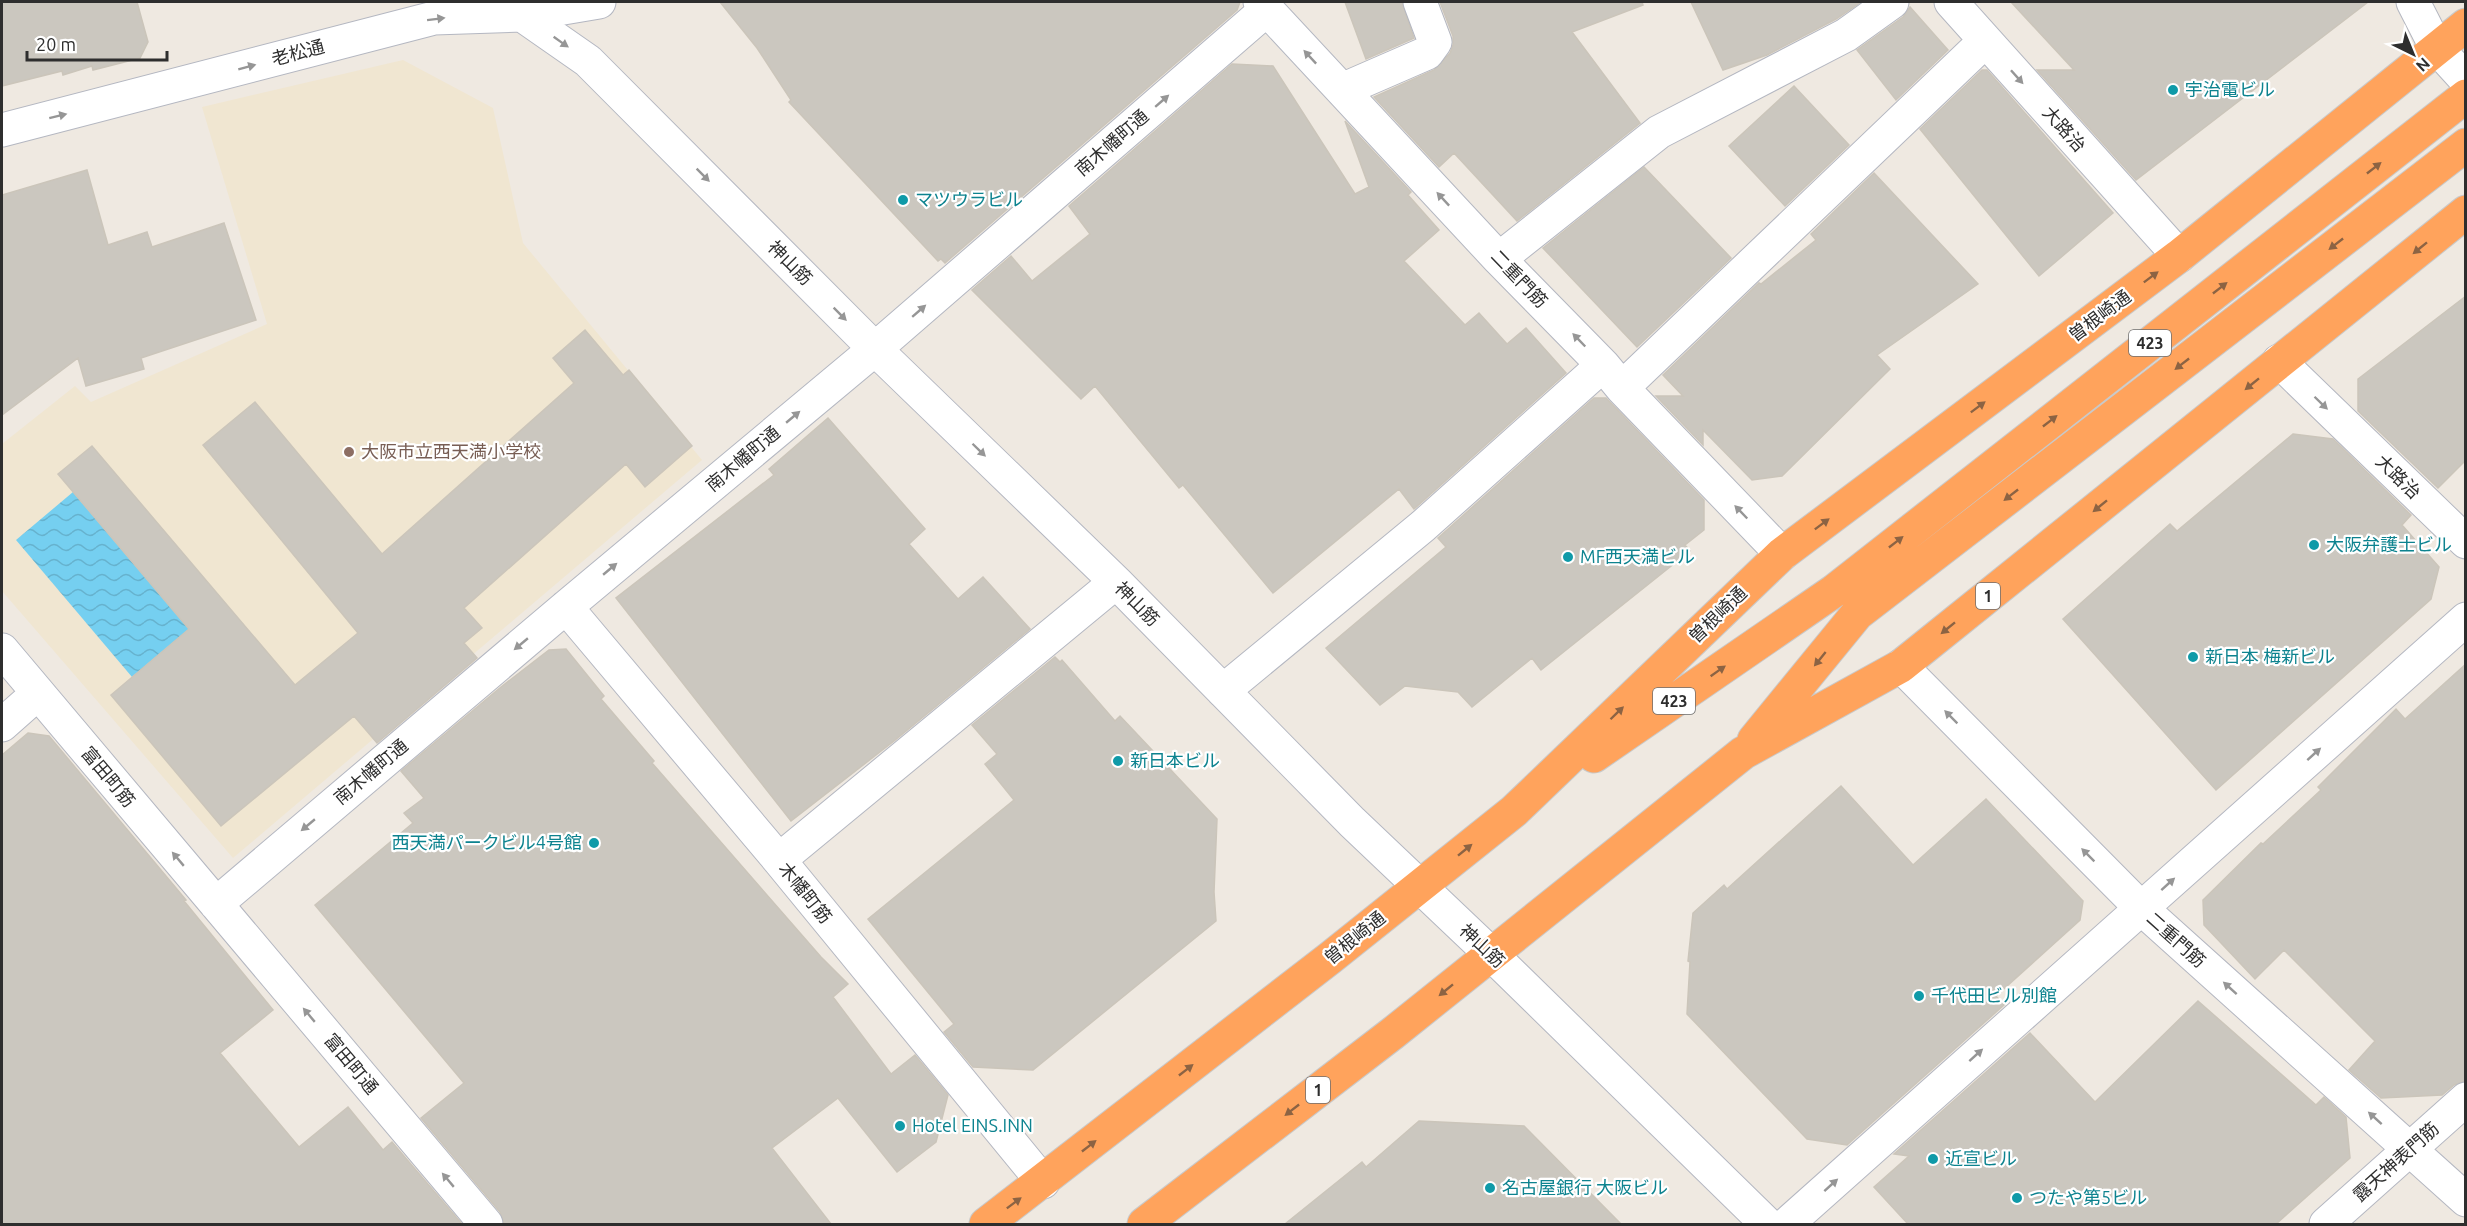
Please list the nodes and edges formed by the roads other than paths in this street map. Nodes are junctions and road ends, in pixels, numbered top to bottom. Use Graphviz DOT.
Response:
graph roads {
  1 [pos="493,2"];
  2 [pos="599,2"];
  3 [pos="1420,2"];
  4 [pos="1893,2"];
  5 [pos="1951,2"];
  6 [pos="2413,2"];
  7 [pos="1263,6"];
  8 [pos="522,15"];
  9 [pos="2466,25"];
  10 [pos="1985,41"];
  11 [pos="2436,47"];
  12 [pos="2466,80"];
  13 [pos="1342,90"];
  14 [pos="2466,96"];
  15 [pos="2,130"];
  16 [pos="2466,145"];
  17 [pos="2466,212"];
  18 [pos="2179,256"];
  19 [pos="1499,259"];
  20 [pos="875,349"];
  21 [pos="2279,361"];
  22 [pos="1612,376"];
  23 [pos="2466,542"];
  24 [pos="1782,554"];
  25 [pos="1116,582"];
  26 [pos="566,607"];
  27 [pos="2466,619"];
  28 [pos="2,650"];
  29 [pos="1901,666"];
  30 [pos="1223,692"];
  31 [pos="37,694"];
  32 [pos="2,725"];
  33 [pos="1743,753"];
  34 [pos="1514,811"];
  35 [pos="779,861"];
  36 [pos="1419,887"];
  37 [pos="216,904"];
  38 [pos="2141,908"];
  39 [pos="1491,954"];
  40 [pos="2466,1099"];
  41 [pos="2410,1150"];
  42 [pos="1043,1182"];
  43 [pos="2466,1200"];
  44 [pos="486,1224"];
  45 [pos="986,1224"];
  46 [pos="1144,1224"];
  47 [pos="1767,1224"];
  48 [pos="1787,1224"];
  49 [pos="2326,1224"];
  1 -- 8 [label="street, 神山筋"];
  2 -- 8 [label="street, 老松通"];
  3 -- 13 [label="street"];
  4 -- 19 [label="street"];
  5 -- 10 [label="street, 大路治"];
  6 -- 11 [label="street"];
  13 -- 7 [label="street, 二重門筋, one-way"];
  20 -- 7 [label="street, 南木幡町通, one-way"];
  15 -- 8 [label="street, 老松通, one-way"];
  8 -- 20 [label="street, 神山筋, one-way"];
  9 -- 11 [label="highway, 曽根崎通"];
  10 -- 18 [label="street, 大路治, one-way"];
  10 -- 22 [label="street"];
  11 -- 12 [label="street"];
  11 -- 18 [label="highway, 曽根崎通"];
  19 -- 13 [label="street, 二重門筋, one-way"];
  34 -- 14 [label="highway, 423, one-way"];
  16 -- 33 [label="highway, 423, one-way"];
  17 -- 21 [label="highway, 1, one-way"];
  24 -- 18 [label="highway, 曽根崎通, one-way"];
  22 -- 19 [label="street, 二重門筋, one-way"];
  20 -- 25 [label="street, 神山筋, one-way"];
  26 -- 20 [label="street, 南木幡町通, one-way"];
  21 -- 23 [label="street, 大路治, one-way"];
  21 -- 29 [label="highway, 1, one-way"];
  24 -- 22 [label="street, 二重門筋, one-way"];
  22 -- 30 [label="street"];
  34 -- 24 [label="highway, 曽根崎通, one-way"];
  25 -- 30 [label="street, 神山筋"];
  25 -- 35 [label="street"];
  26 -- 35 [label="street, 木幡町筋"];
  26 -- 37 [label="street, 南木幡町通, one-way"];
  38 -- 27 [label="street, one-way"];
  28 -- 31 [label="street, 富田町筋"];
  29 -- 33 [label="highway, 1"];
  38 -- 29 [label="street, 二重門筋, one-way"];
  30 -- 36 [label="street, 神山筋"];
  31 -- 32 [label="street"];
  37 -- 31 [label="street, 富田町筋, one-way"];
  33 -- 39 [label="highway, 1"];
  36 -- 34 [label="highway, 曽根崎通, one-way"];
  35 -- 42 [label="street, 木幡町筋"];
  36 -- 39 [label="street, 神山筋"];
  42 -- 36 [label="highway, 曽根崎通, one-way"];
  44 -- 37 [label="street, 富田町通, one-way"];
  41 -- 38 [label="street, 二重門筋, one-way"];
  48 -- 38 [label="street, one-way"];
  39 -- 46 [label="highway, 1, one-way"];
  39 -- 47 [label="street, 神山筋"];
  40 -- 41 [label="street, 露天神表門筋"];
  41 -- 43 [label="street, 二重門筋"];
  41 -- 49 [label="street, 露天神表門筋"];
  45 -- 42 [label="highway, 曽根崎通, one-way"];
}
